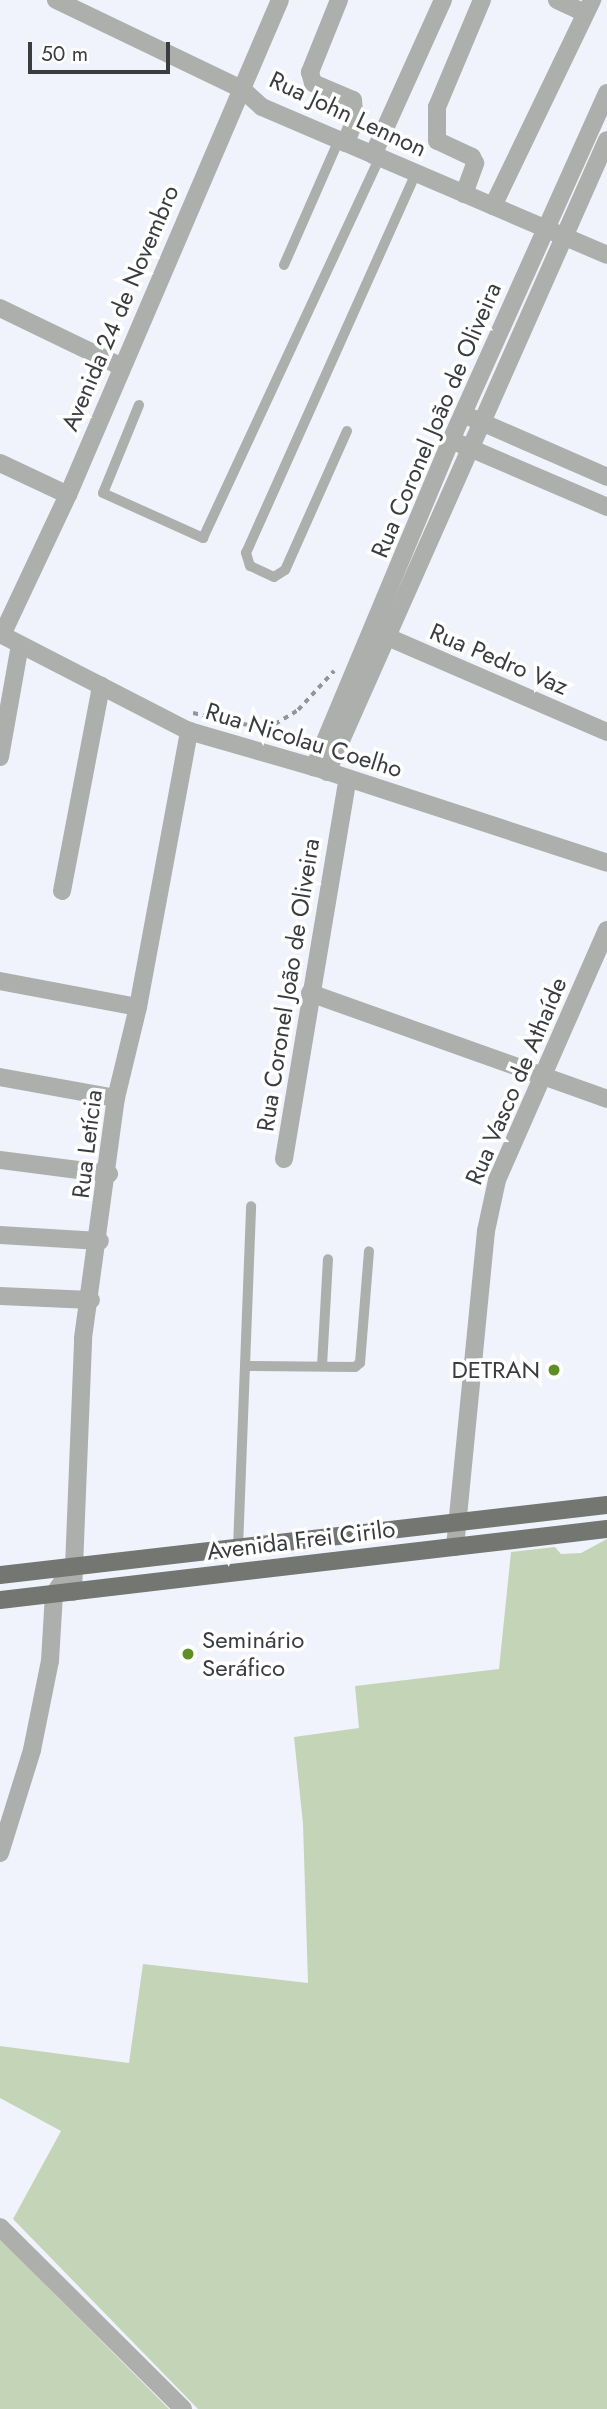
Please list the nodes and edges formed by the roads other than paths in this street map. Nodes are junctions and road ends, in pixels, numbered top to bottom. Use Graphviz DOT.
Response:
graph roads {
  1 [pos="56,0"];
  2 [pos="280,0"];
  3 [pos="339,0"];
  4 [pos="443,0"];
  5 [pos="482,0"];
  6 [pos="557,0"];
  7 [pos="589,7"];
  8 [pos="242,89"];
  9 [pos="607,93"];
  10 [pos="607,140"];
  11 [pos="342,142"];
  12 [pos="377,156"];
  13 [pos="416,173"];
  14 [pos="464,194"];
  15 [pos="493,206"];
  16 [pos="547,229"];
  17 [pos="564,236"];
  18 [pos="607,256"];
  19 [pos="284,265"];
  20 [pos="0,308"];
  21 [pos="120,366"];
  22 [pos="139,405"];
  23 [pos="463,414"];
  24 [pos="481,421"];
  25 [pos="347,431"];
  26 [pos="451,440"];
  27 [pos="470,447"];
  28 [pos="0,463"];
  29 [pos="607,477"];
  30 [pos="68,495"];
  31 [pos="607,507"];
  32 [pos="379,633"];
  33 [pos="1,634"];
  34 [pos="20,645"];
  35 [pos="101,686"];
  36 [pos="189,731"];
  37 [pos="607,732"];
  38 [pos="0,757"];
  39 [pos="321,769"];
  40 [pos="348,778"];
  41 [pos="607,863"];
  42 [pos="62,891"];
  43 [pos="607,930"];
  44 [pos="0,981"];
  45 [pos="310,993"];
  46 [pos="138,1007"];
  47 [pos="541,1075"];
  48 [pos="0,1077"];
  49 [pos="116,1098"];
  50 [pos="607,1099"];
  51 [pos="284,1159"];
  52 [pos="0,1160"];
  53 [pos="109,1174"];
  54 [pos="251,1206"];
  55 [pos="0,1235"];
  56 [pos="100,1241"];
  57 [pos="369,1251"];
  58 [pos="328,1259"];
  59 [pos="0,1296"];
  60 [pos="90,1300"];
  61 [pos="245,1366"];
  62 [pos="321,1366"];
  63 [pos="607,1505"];
  64 [pos="454,1523"];
  65 [pos="607,1529"];
  66 [pos="455,1547"];
  67 [pos="238,1548"];
  68 [pos="72,1567"];
  69 [pos="0,1575"];
  70 [pos="73,1592"];
  71 [pos="54,1594"];
  72 [pos="0,1600"];
  73 [pos="0,1853"];
  74 [pos="0,2227"];
  75 [pos="183,2409"];
  1 -- 8 [label="street, Rua John Lennon"];
  2 -- 8 [label="street, Avenida 24 de Novembro"];
  3 -- 11 [label="street"];
  4 -- 12 [label="street"];
  5 -- 14 [label="street"];
  6 -- 7 [label="street"];
  7 -- 15 [label="street"];
  8 -- 11 [label="street, Rua John Lennon"];
  8 -- 21 [label="street, Avenida 24 de Novembro"];
  9 -- 16 [label="street, Rua Coronel João de Oliveira"];
  10 -- 17 [label="street, Rua Coronel João de Oliveira"];
  11 -- 12 [label="street, Rua John Lennon"];
  11 -- 19 [label="lane"];
  12 -- 13 [label="street, Rua John Lennon"];
  12 -- 22 [label="lane"];
  13 -- 14 [label="street, Rua John Lennon"];
  13 -- 25 [label="lane"];
  14 -- 15 [label="street, Rua John Lennon"];
  15 -- 16 [label="street, Rua John Lennon"];
  16 -- 17 [label="street, Rua John Lennon"];
  16 -- 23 [label="street, Rua Coronel João de Oliveira"];
  17 -- 18 [label="street, Rua John Lennon"];
  17 -- 24 [label="street, Rua Coronel João de Oliveira"];
  20 -- 21 [label="street"];
  21 -- 30 [label="street, Avenida 24 de Novembro"];
  23 -- 24 [label="street"];
  23 -- 26 [label="street, Rua Coronel João de Oliveira"];
  24 -- 27 [label="street, Rua Coronel João de Oliveira"];
  24 -- 29 [label="street"];
  26 -- 27 [label="street"];
  26 -- 32 [label="street, Rua Coronel João de Oliveira"];
  27 -- 31 [label="street"];
  27 -- 32 [label="street, Rua Coronel João de Oliveira"];
  28 -- 30 [label="street"];
  30 -- 33 [label="street, Avenida 24 de Novembro"];
  32 -- 37 [label="street, Rua Pedro Vaz"];
  32 -- 39 [label="street, Rua Coronel João de Oliveira"];
  33 -- 34 [label="street, Rua Nicolau Coelho"];
  34 -- 35 [label="street, Rua Nicolau Coelho"];
  34 -- 38 [label="street"];
  35 -- 36 [label="street, Rua Nicolau Coelho"];
  35 -- 42 [label="street"];
  36 -- 39 [label="street, Rua Nicolau Coelho"];
  36 -- 46 [label="street, Rua Letícia"];
  39 -- 40 [label="street, Rua Nicolau Coelho"];
  40 -- 41 [label="street, Rua Nicolau Coelho"];
  40 -- 45 [label="street, Rua Coronel João de Oliveira"];
  43 -- 47 [label="street, Rua Vasco de Athaíde"];
  44 -- 46 [label="street"];
  45 -- 47 [label="street"];
  45 -- 51 [label="street, Rua Coronel João de Oliveira"];
  46 -- 49 [label="street, Rua Letícia"];
  47 -- 50 [label="street"];
  47 -- 64 [label="street, Rua Vasco de Athaíde"];
  48 -- 49 [label="street"];
  49 -- 53 [label="street, Rua Letícia"];
  52 -- 53 [label="street"];
  53 -- 56 [label="street, Rua Letícia"];
  54 -- 61 [label="lane"];
  55 -- 56 [label="street"];
  56 -- 60 [label="street, Rua Letícia"];
  57 -- 62 [label="lane"];
  58 -- 62 [label="lane"];
  59 -- 60 [label="street"];
  60 -- 68 [label="street, Rua Letícia"];
  61 -- 62 [label="lane"];
  61 -- 67 [label="lane"];
  63 -- 64 [label="main road, Avenida Frei Cirilo"];
  64 -- 66 [label="street, Rua Vasco de Athaíde"];
  64 -- 67 [label="main road, Avenida Frei Cirilo"];
  65 -- 66 [label="main road, Avenida Frei Cirilo"];
  66 -- 70 [label="main road, Avenida Frei Cirilo"];
  67 -- 68 [label="main road, Avenida Frei Cirilo"];
  68 -- 69 [label="main road, Avenida Frei Cirilo"];
  68 -- 70 [label="street, Rua Letícia"];
  68 -- 71 [label="street"];
  70 -- 71 [label="main road, Avenida Frei Cirilo"];
  71 -- 72 [label="main road, Avenida Frei Cirilo"];
  71 -- 73 [label="street"];
  74 -- 75 [label="street"];
}
